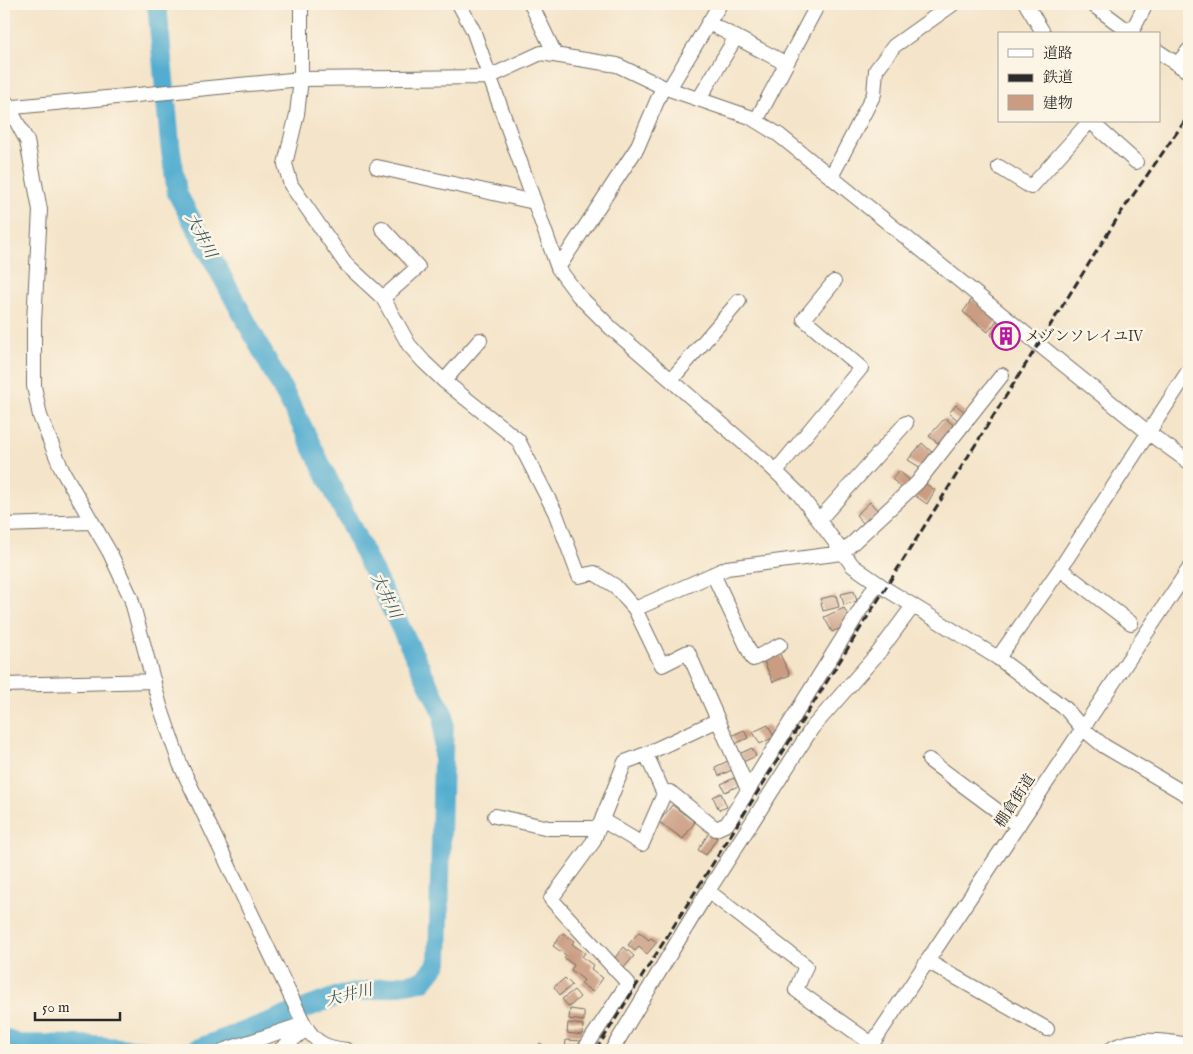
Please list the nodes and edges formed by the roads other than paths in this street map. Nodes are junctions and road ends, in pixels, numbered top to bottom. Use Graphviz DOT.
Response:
graph roads {
  1 [pos="301,4"];
  2 [pos="459,4"];
  3 [pos="531,4"];
  4 [pos="720,4"];
  5 [pos="953,4"];
  6 [pos="1026,4"];
  7 [pos="1092,4"];
  8 [pos="1146,4"];
  9 [pos="813,5"];
  10 [pos="708,23"];
  11 [pos="1043,32"];
  12 [pos="1128,32"];
  13 [pos="1132,32"];
  14 [pos="736,37"];
  15 [pos="1189,50"];
  16 [pos="1160,53"];
  17 [pos="555,54"];
  18 [pos="786,63"];
  19 [pos="1183,68"];
  20 [pos="489,78"];
  21 [pos="300,79"];
  22 [pos="666,88"];
  23 [pos="699,99"];
  24 [pos="6,105"];
  25 [pos="756,121"];
  26 [pos="1089,122"];
  27 [pos="1091,122"];
  28 [pos="1136,162"];
  29 [pos="377,167"];
  30 [pos="999,167"];
  31 [pos="831,177"];
  32 [pos="534,202"];
  33 [pos="382,228"];
  34 [pos="558,268"];
  35 [pos="834,282"];
  36 [pos="383,298"];
  37 [pos="739,301"];
  38 [pos="480,340"];
  39 [pos="1189,370"];
  40 [pos="1002,375"];
  41 [pos="671,380"];
  42 [pos="444,381"];
  43 [pos="906,423"];
  44 [pos="1150,434"];
  45 [pos="1189,462"];
  46 [pos="776,471"];
  47 [pos="820,520"];
  48 [pos="91,522"];
  49 [pos="4,525"];
  50 [pos="842,553"];
  51 [pos="1060,569"];
  52 [pos="1189,569"];
  53 [pos="713,574"];
  54 [pos="877,583"];
  55 [pos="914,606"];
  56 [pos="635,609"];
  57 [pos="1131,623"];
  58 [pos="780,645"];
  59 [pos="998,658"];
  60 [pos="154,681"];
  61 [pos="4,686"];
  62 [pos="718,720"];
  63 [pos="1082,728"];
  64 [pos="646,754"];
  65 [pos="929,760"];
  66 [pos="748,790"];
  67 [pos="664,794"];
  68 [pos="1189,796"];
  69 [pos="495,816"];
  70 [pos="601,824"];
  71 [pos="1018,826"];
  72 [pos="708,892"];
  73 [pos="927,961"];
  74 [pos="304,1024"];
  75 [pos="1047,1029"];
  76 [pos="1189,1045"];
  77 [pos="870,1047"];
  78 [pos="225,1050"];
  79 [pos="280,1050"];
  80 [pos="330,1050"];
  81 [pos="347,1050"];
  82 [pos="584,1050"];
  83 [pos="612,1050"];
  84 [pos="1110,1050"];
  1 -- 21 [label="street"];
  2 -- 20 [label="street"];
  3 -- 17 [label="street"];
  4 -- 10 [label="street"];
  5 -- 31 [label="street"];
  6 -- 11 [label="street"];
  7 -- 12 [label="street"];
  8 -- 13 [label="street"];
  9 -- 18 [label="street"];
  10 -- 14 [label="street"];
  10 -- 22 [label="street"];
  14 -- 18 [label="street"];
  14 -- 23 [label="street"];
  15 -- 19 [label="street"];
  16 -- 19 [label="street"];
  17 -- 20 [label="street"];
  17 -- 22 [label="street"];
  18 -- 25 [label="street"];
  20 -- 21 [label="street"];
  20 -- 32 [label="street"];
  21 -- 24 [label="street"];
  21 -- 36 [label="street"];
  22 -- 23 [label="street"];
  22 -- 34 [label="street"];
  23 -- 25 [label="street"];
  24 -- 48 [label="street"];
  25 -- 31 [label="street"];
  26 -- 30 [label="street"];
  27 -- 28 [label="street"];
  29 -- 32 [label="street"];
  31 -- 44 [label="street"];
  32 -- 34 [label="street"];
  33 -- 36 [label="street"];
  34 -- 41 [label="street"];
  35 -- 46 [label="street"];
  36 -- 42 [label="street"];
  37 -- 41 [label="street"];
  38 -- 42 [label="street"];
  39 -- 44 [label="street"];
  40 -- 50 [label="street"];
  41 -- 46 [label="street"];
  42 -- 56 [label="street"];
  43 -- 47 [label="street"];
  44 -- 45 [label="street"];
  44 -- 51 [label="street"];
  46 -- 47 [label="street"];
  47 -- 50 [label="street"];
  48 -- 49 [label="street"];
  48 -- 60 [label="street"];
  50 -- 53 [label="street"];
  50 -- 54 [label="street"];
  51 -- 57 [label="street"];
  51 -- 59 [label="street"];
  52 -- 63 [label="street, 棚倉街道"];
  53 -- 56 [label="street"];
  53 -- 58 [label="street"];
  54 -- 55 [label="street"];
  54 -- 66 [label="street"];
  55 -- 59 [label="street"];
  55 -- 72 [label="street"];
  56 -- 62 [label="street"];
  59 -- 63 [label="street"];
  60 -- 61 [label="street"];
  60 -- 74 [label="street"];
  62 -- 64 [label="street"];
  62 -- 66 [label="street"];
  63 -- 68 [label="street"];
  63 -- 71 [label="street, 棚倉街道"];
  64 -- 67 [label="street"];
  64 -- 70 [label="street"];
  65 -- 71 [label="street"];
  66 -- 67 [label="street"];
  67 -- 70 [label="street"];
  69 -- 70 [label="street"];
  70 -- 82 [label="street"];
  71 -- 73 [label="street, 棚倉街道"];
  72 -- 77 [label="street"];
  72 -- 83 [label="street"];
  73 -- 75 [label="street"];
  73 -- 77 [label="street, 棚倉街道"];
  74 -- 78 [label="street"];
  74 -- 79 [label="street"];
  74 -- 80 [label="street"];
  76 -- 84 [label="street"];
  80 -- 81 [label="street"];
}
